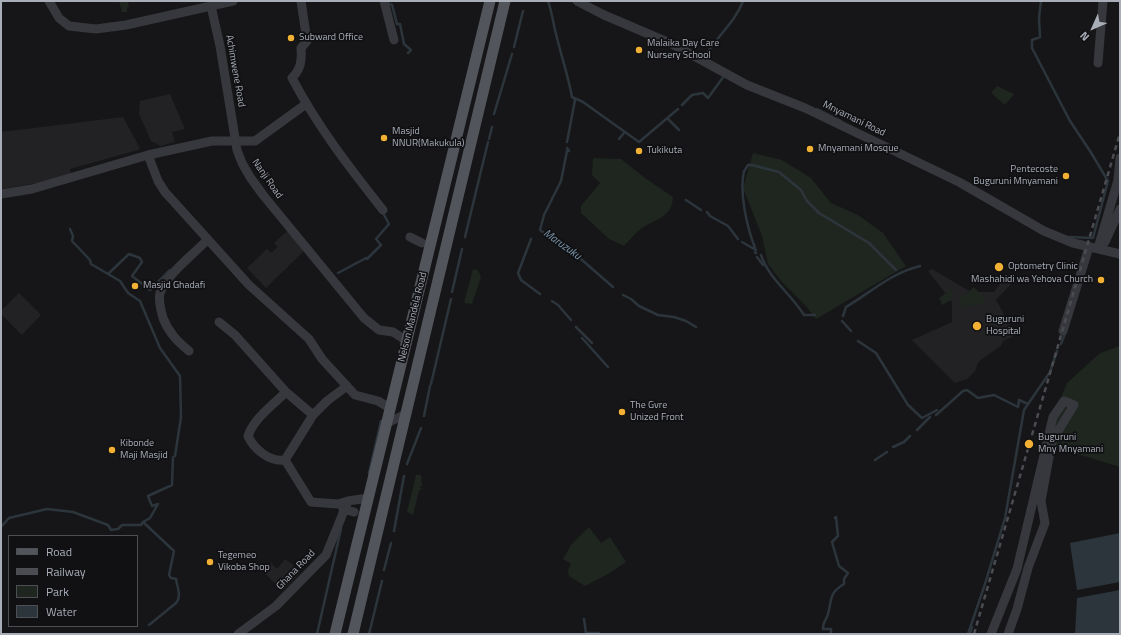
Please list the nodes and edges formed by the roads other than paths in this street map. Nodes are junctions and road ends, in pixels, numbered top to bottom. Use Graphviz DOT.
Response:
graph roads {
  1 [pos="49,1"];
  2 [pos="233,1"];
  3 [pos="301,1"];
  4 [pos="384,1"];
  5 [pos="490,1"];
  6 [pos="505,1"];
  7 [pos="577,1"];
  8 [pos="1103,1"];
  9 [pos="211,6"];
  10 [pos="394,40"];
  11 [pos="1098,63"];
  12 [pos="306,104"];
  13 [pos="236,140"];
  14 [pos="148,155"];
  15 [pos="1120,158"];
  16 [pos="1,194"];
  17 [pos="1120,209"];
  18 [pos="382,210"];
  19 [pos="410,237"];
  20 [pos="207,240"];
  21 [pos="422,242"];
  22 [pos="1089,247"];
  23 [pos="1100,249"];
  24 [pos="1120,254"];
  25 [pos="219,322"];
  26 [pos="1063,331"];
  27 [pos="407,340"];
  28 [pos="189,351"];
  29 [pos="347,386"];
  30 [pos="286,392"];
  31 [pos="390,408"];
  32 [pos="406,414"];
  33 [pos="313,415"];
  34 [pos="387,423"];
  35 [pos="285,460"];
  36 [pos="368,498"];
  37 [pos="345,505"];
  38 [pos="354,512"];
  39 [pos="238,634"];
  40 [pos="335,634"];
  41 [pos="354,634"];
  42 [pos="991,634"];
  43 [pos="1008,634"];
  1 -- 9 [label="street"];
  2 -- 9 [label="street"];
  3 -- 12 [label="street"];
  4 -- 10 [label="street"];
  5 -- 27 [label="main road, Nelson Mandela Road"];
  6 -- 32 [label="main road, Nelson Mandela Road"];
  7 -- 22 [label="street, Mnyamani Road"];
  8 -- 11 [label="street"];
  9 -- 13 [label="street, Achimwene Road"];
  12 -- 13 [label="street"];
  12 -- 18 [label="street"];
  13 -- 14 [label="street"];
  13 -- 27 [label="street, Nanji Road"];
  14 -- 16 [label="street"];
  14 -- 20 [label="street"];
  15 -- 23 [label="street"];
  17 -- 23 [label="street"];
  19 -- 21 [label="street"];
  20 -- 28 [label="street"];
  20 -- 29 [label="street"];
  22 -- 23 [label="street, Mnyamani Road"];
  22 -- 26 [label="street"];
  23 -- 24 [label="street, Mnyamani Road"];
  25 -- 30 [label="street"];
  27 -- 31 [label="main road, Nelson Mandela Road"];
  29 -- 31 [label="street"];
  29 -- 33 [label="street"];
  30 -- 33 [label="street"];
  30 -- 35 [label="street"];
  31 -- 34 [label="main road, Nelson Mandela Road"];
  32 -- 34 [label="street"];
  32 -- 41 [label="main road, Nelson Mandela Road"];
  33 -- 35 [label="street"];
  34 -- 36 [label="main road, Nelson Mandela Road"];
  35 -- 37 [label="street"];
  36 -- 37 [label="street"];
  36 -- 40 [label="main road, Nelson Mandela Road"];
  37 -- 38 [label="street"];
  37 -- 39 [label="street, Ghana Road"];
  42 -- 43 [label="street"];
}
